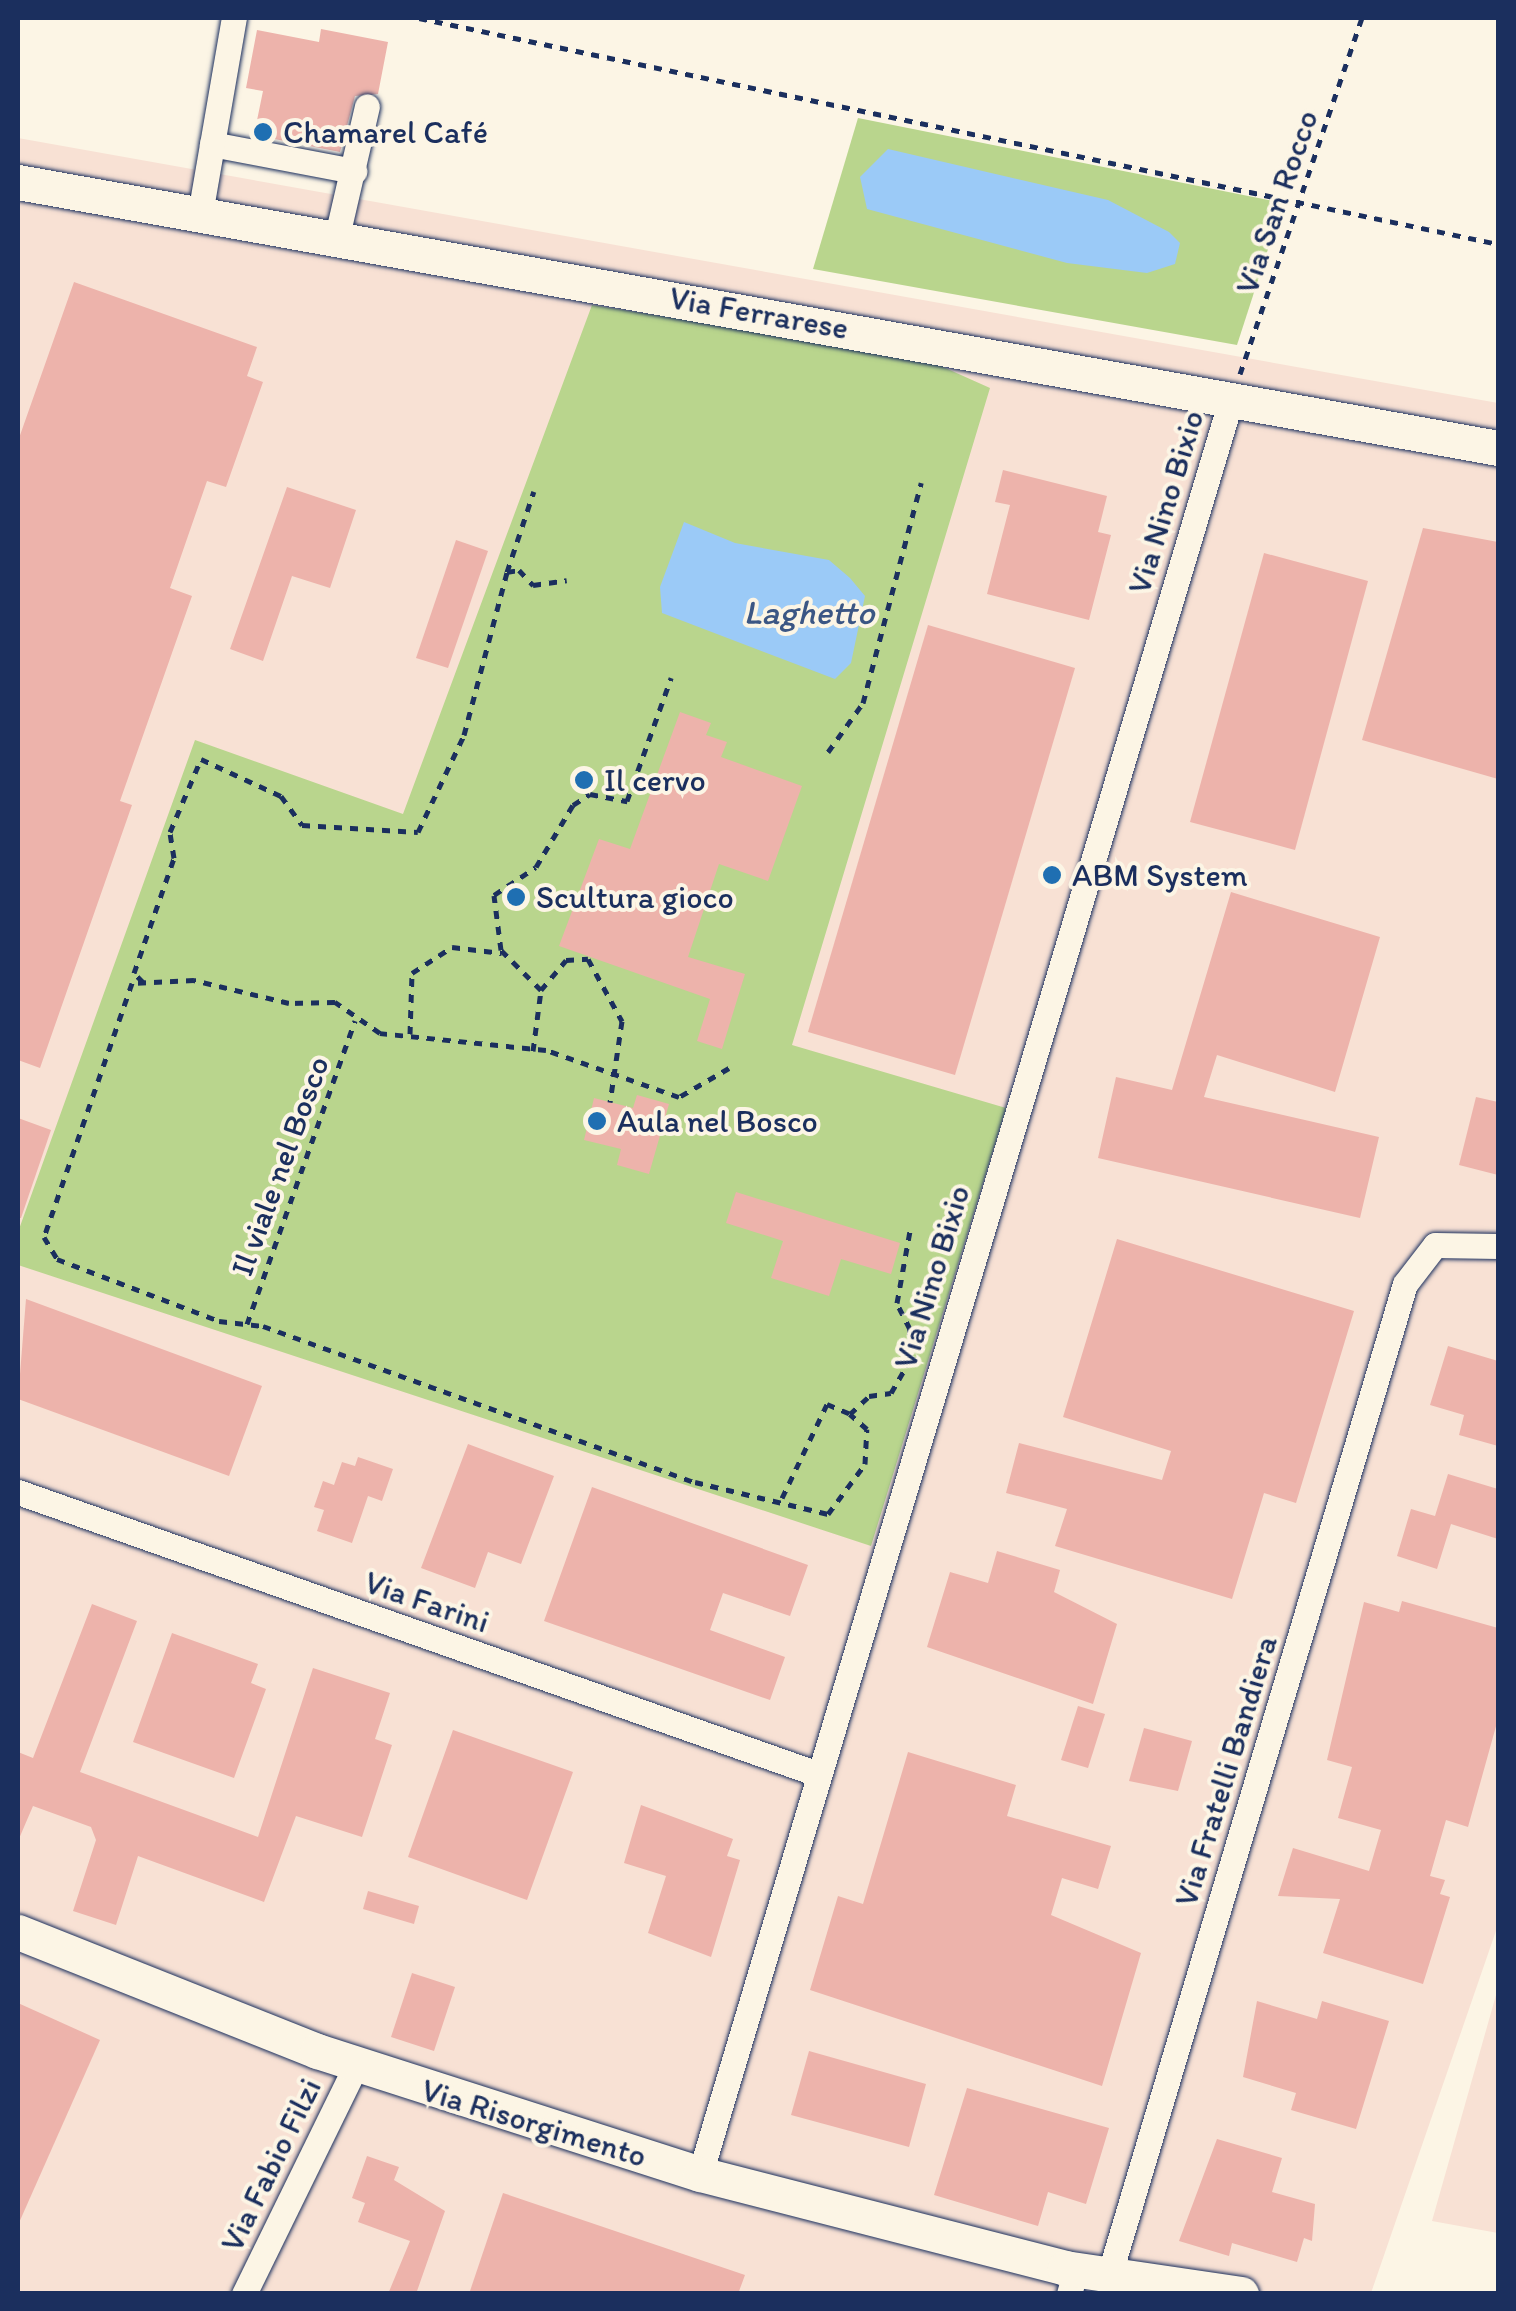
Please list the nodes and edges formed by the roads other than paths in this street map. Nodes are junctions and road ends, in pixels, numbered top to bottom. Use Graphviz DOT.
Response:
graph roads {
  1 [pos="234,18"];
  2 [pos="367,106"];
  3 [pos="212,144"];
  4 [pos="354,171"];
  5 [pos="18,182"];
  6 [pos="200,214"];
  7 [pos="337,236"];
  8 [pos="1230,400"];
  9 [pos="1498,448"];
  10 [pos="1498,1246"];
  11 [pos="18,1492"];
  12 [pos="815,1774"];
  13 [pos="18,1932"];
  14 [pos="356,2065"];
  15 [pos="700,2174"];
  16 [pos="1080,2277"];
  17 [pos="244,2294"];
  18 [pos="1241,2294"];
  1 -- 3 [label="street"];
  2 -- 4 [label="street"];
  3 -- 4 [label="street"];
  3 -- 6 [label="street"];
  4 -- 7 [label="street"];
  5 -- 6 [label="main road, Via Ferrarese"];
  6 -- 7 [label="main road, Via Ferrarese"];
  7 -- 8 [label="main road, Via Ferrarese"];
  8 -- 9 [label="main road, Via Ferrarese"];
  8 -- 12 [label="street, Via Nino Bixio"];
  10 -- 16 [label="street, Via Fratelli Bandiera"];
  11 -- 12 [label="street, Via Farini"];
  12 -- 15 [label="street, Via Nino Bixio"];
  13 -- 14 [label="main road, Via Risorgimento"];
  14 -- 15 [label="main road, Via Risorgimento"];
  14 -- 17 [label="street, Via Fabio Filzi"];
  15 -- 16 [label="main road, Via Risorgimento"];
  16 -- 18 [label="main road, Via Risorgimento"];
}
